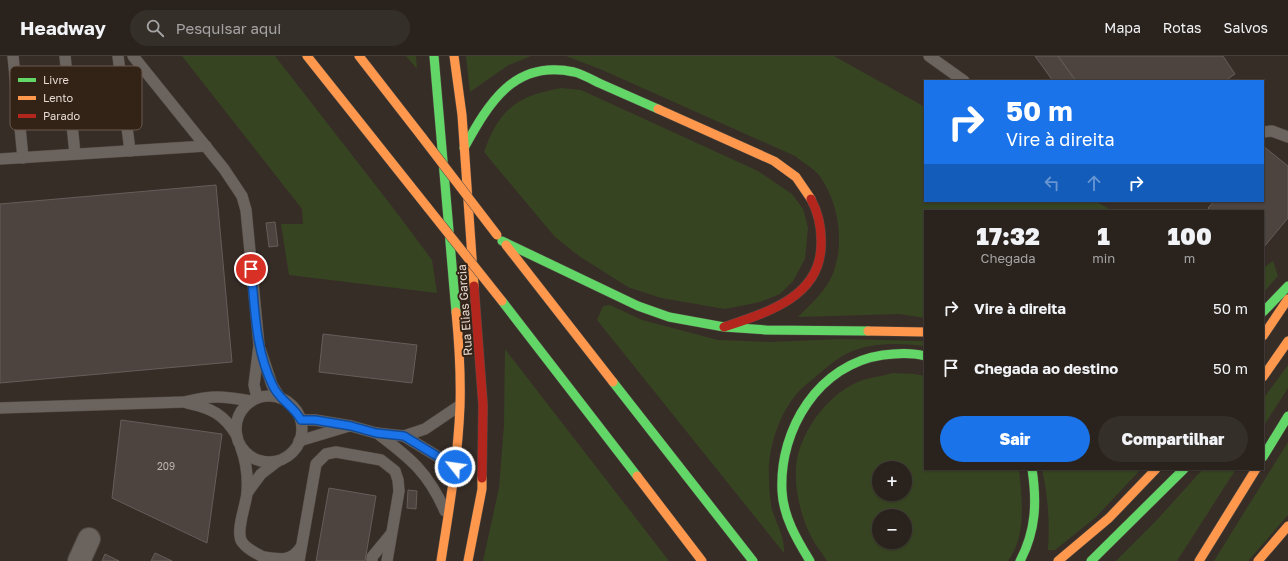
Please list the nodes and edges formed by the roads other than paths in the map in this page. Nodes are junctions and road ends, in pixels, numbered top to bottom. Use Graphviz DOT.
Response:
graph roads {
  1 [pos="13,56"];
  2 [pos="65,56"];
  3 [pos="118,56"];
  4 [pos="133,56"];
  5 [pos="307,56"];
  6 [pos="359,56"];
  7 [pos="434,56"];
  8 [pos="454,56"];
  9 [pos="929,56"];
  10 [pos="14,66"];
  11 [pos="66,66"];
  12 [pos="119,66"];
  13 [pos="141,66"];
  14 [pos="142,67"];
  15 [pos="963,80"];
  16 [pos="20,130"];
  17 [pos="72,130"];
  18 [pos="127,130"];
  19 [pos="1264,132"];
  20 [pos="1288,137"];
  21 [pos="206,146"];
  22 [pos="464,148"];
  23 [pos="130,151"];
  24 [pos="74,154"];
  25 [pos="23,158"];
  26 [pos="0,159"];
  27 [pos="500,238"];
  28 [pos="1288,286"];
  29 [pos="1288,299"];
  30 [pos="1264,311"];
  31 [pos="724,327"];
  32 [pos="924,332"];
  33 [pos="1264,335"];
  34 [pos="1288,341"];
  35 [pos="259,345"];
  36 [pos="924,356"];
  37 [pos="1264,376"];
  38 [pos="280,398"];
  39 [pos="254,400"];
  40 [pos="184,402"];
  41 [pos="460,406"];
  42 [pos="0,408"];
  43 [pos="1288,416"];
  44 [pos="301,420"];
  45 [pos="351,426"];
  46 [pos="376,433"];
  47 [pos="404,436"];
  48 [pos="239,441"];
  49 [pos="300,441"];
  50 [pos="1264,455"];
  51 [pos="278,461"];
  52 [pos="455,467"];
  53 [pos="1032,470"];
  54 [pos="1155,470"];
  55 [pos="1183,470"];
  56 [pos="1255,470"];
  57 [pos="482,489"];
  58 [pos="247,493"];
  59 [pos="448,518"];
  60 [pos="1288,526"];
  61 [pos="392,534"];
  62 [pos="89,539"];
  63 [pos="304,540"];
  64 [pos="267,559"];
  65 [pos="79,561"];
  66 [pos="299,561"];
  67 [pos="372,561"];
  68 [pos="387,561"];
  69 [pos="441,561"];
  70 [pos="468,561"];
  71 [pos="702,561"];
  72 [pos="753,561"];
  73 [pos="810,561"];
  74 [pos="1020,561"];
  75 [pos="1058,561"];
  76 [pos="1091,561"];
  77 [pos="1199,561"];
  78 [pos="1258,561"];
  1 -- 10 [label="lane"];
  2 -- 11 [label="lane"];
  3 -- 12 [label="lane"];
  4 -- 13 [label="lane"];
  5 -- 71 [label="main road, bridge"];
  6 -- 27 [label="main road, bridge"];
  7 -- 41 [label="main road, Rua Elias Garcia"];
  8 -- 22 [label="main road, Rua Elias Garcia"];
  9 -- 15 [label="lane"];
  14 -- 21 [label="lane"];
  16 -- 25 [label="lane"];
  17 -- 24 [label="lane"];
  18 -- 23 [label="lane"];
  19 -- 20 [label="lane"];
  21 -- 23 [label="lane"];
  21 -- 35 [label="lane"];
  22 -- 31 [label="main road"];
  22 -- 57 [label="main road, Rua Elias Garcia"];
  23 -- 24 [label="lane"];
  24 -- 25 [label="lane"];
  25 -- 26 [label="lane"];
  27 -- 31 [label="main road"];
  27 -- 72 [label="main road"];
  28 -- 30 [label="main road"];
  29 -- 33 [label="main road"];
  31 -- 32 [label="main road"];
  34 -- 37 [label="main road"];
  35 -- 38 [label="lane"];
  35 -- 39 [label="lane"];
  36 -- 73 [label="main road"];
  38 -- 39 [label="lane"];
  38 -- 44 [label="lane"];
  39 -- 40 [label="lane"];
  39 -- 48 [label="lane"];
  40 -- 42 [label="lane"];
  40 -- 48 [label="lane"];
  41 -- 47 [label="lane"];
  41 -- 52 [label="main road, Rua Elias Garcia"];
  43 -- 50 [label="main road"];
  44 -- 45 [label="lane"];
  44 -- 49 [label="lane"];
  45 -- 46 [label="lane"];
  45 -- 49 [label="lane"];
  46 -- 47 [label="lane"];
  46 -- 59 [label="lane"];
  47 -- 52 [label="lane"];
  48 -- 51 [label="lane"];
  48 -- 58 [label="lane"];
  49 -- 51 [label="lane"];
  51 -- 58 [label="lane"];
  52 -- 57 [label="main road"];
  52 -- 59 [label="main road, Rua Elias Garcia"];
  53 -- 74 [label="main road"];
  54 -- 75 [label="main road"];
  55 -- 76 [label="main road"];
  56 -- 77 [label="main road"];
  57 -- 70 [label="main road, Rua Elias Garcia"];
  58 -- 64 [label="lane"];
  59 -- 69 [label="main road, Rua Elias Garcia"];
  60 -- 78 [label="main road"];
  61 -- 63 [label="lane"];
  61 -- 67 [label="lane"];
  61 -- 68 [label="lane"];
  62 -- 65 [label="street"];
  63 -- 64 [label="lane"];
  63 -- 66 [label="lane"];
}
